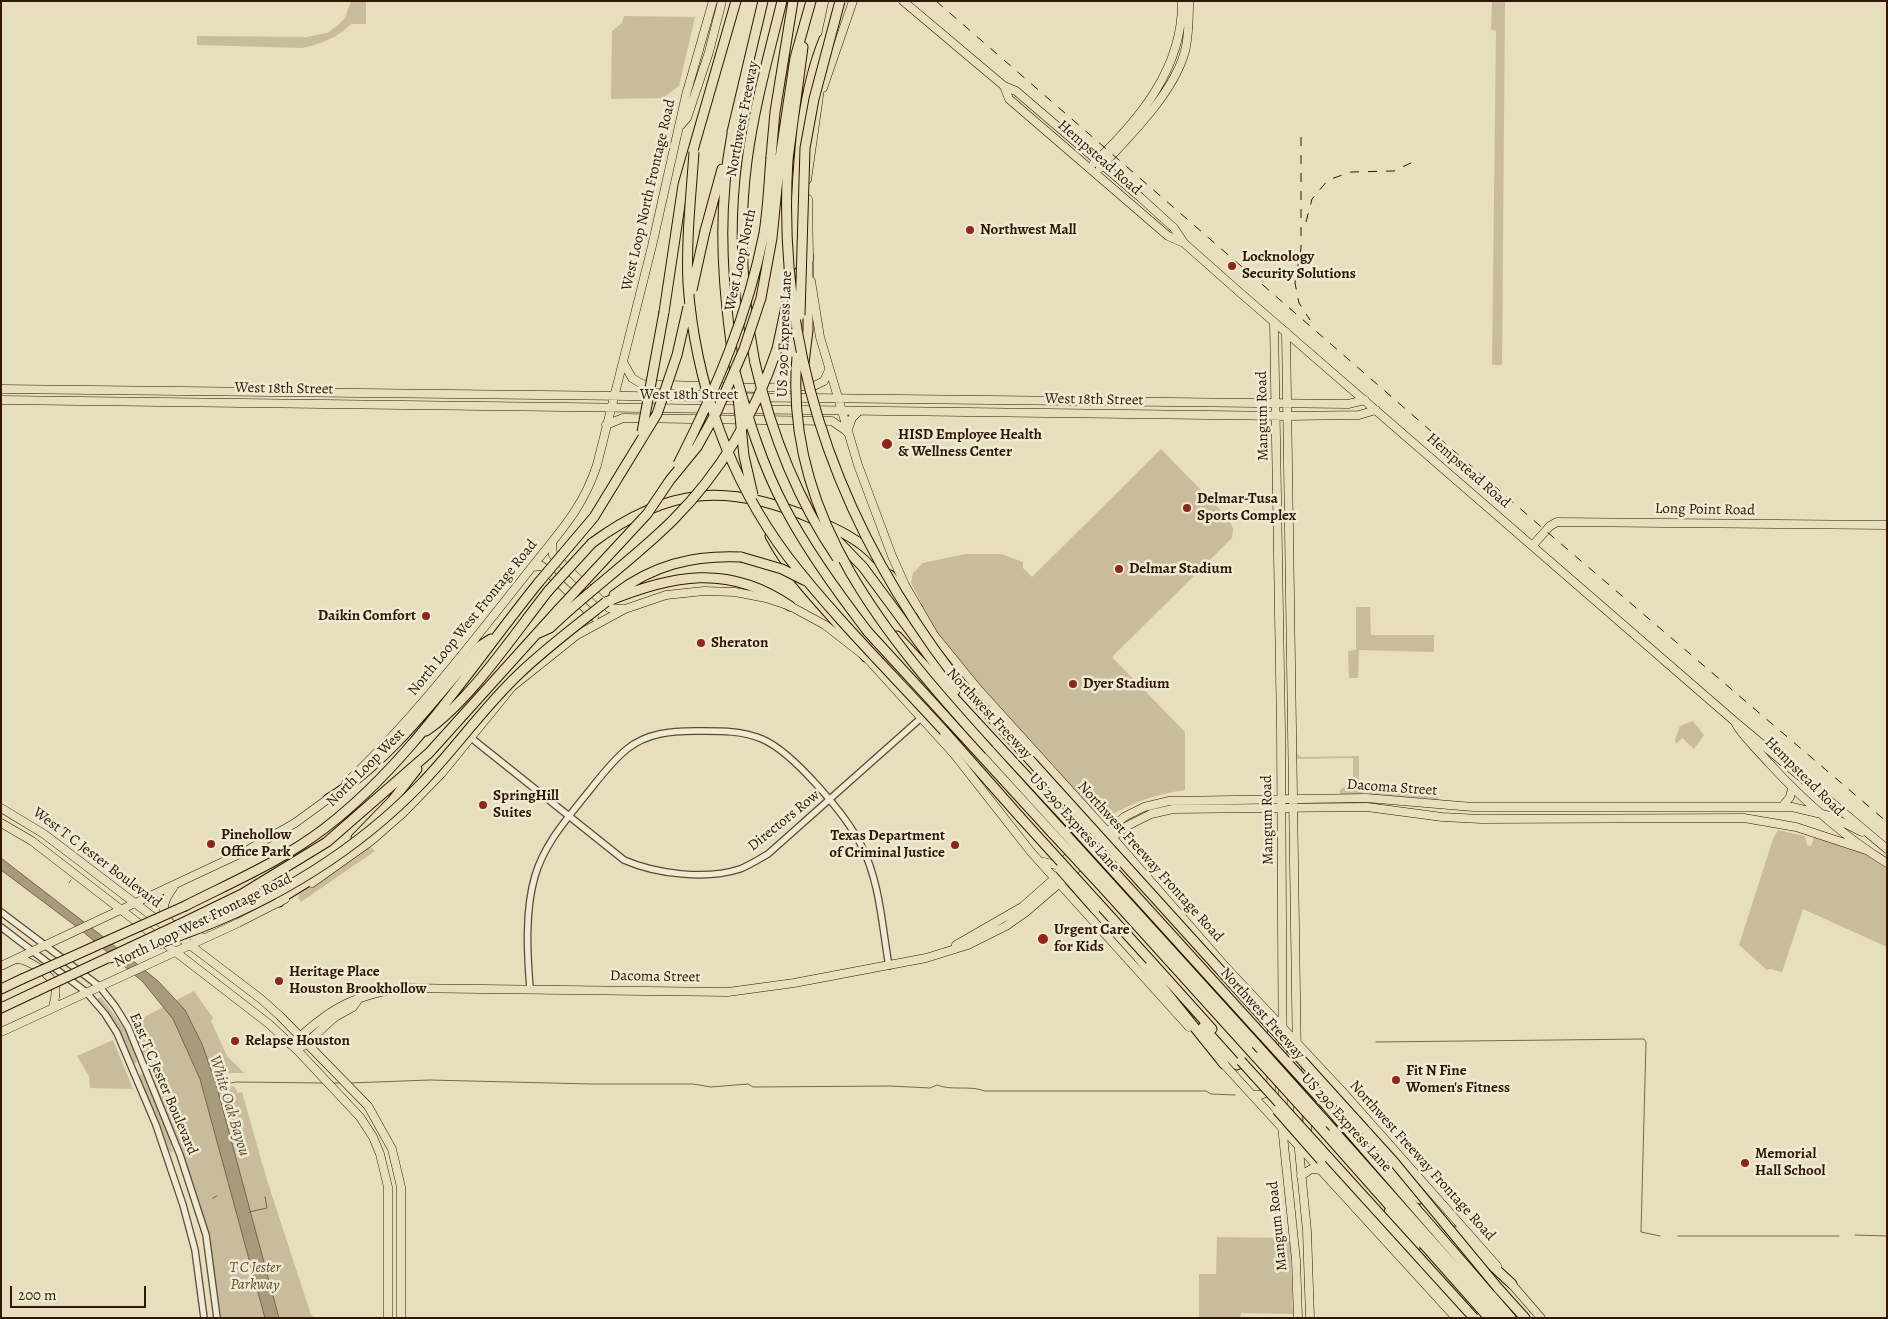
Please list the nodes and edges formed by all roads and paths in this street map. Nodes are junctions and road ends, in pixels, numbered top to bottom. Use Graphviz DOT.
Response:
graph roads {
  1 [pos="712,1"];
  2 [pos="722,1"];
  3 [pos="736,1"];
  4 [pos="764,1"];
  5 [pos="782,1"];
  6 [pos="793,1"];
  7 [pos="840,1"];
  8 [pos="903,1"];
  9 [pos="1182,1"];
  10 [pos="1189,1"];
  11 [pos="852,2"];
  12 [pos="811,3"];
  13 [pos="832,5"];
  14 [pos="824,39"];
  15 [pos="1004,86"];
  16 [pos="820,100"];
  17 [pos="681,125"];
  18 [pos="733,128"];
  19 [pos="694,152"];
  20 [pos="780,158"];
  21 [pos="1100,162"];
  22 [pos="1092,170"];
  23 [pos="1184,243"];
  24 [pos="808,255"];
  25 [pos="1274,322"];
  26 [pos="1286,332"];
  27 [pos="623,362"];
  28 [pos="734,367"];
  29 [pos="829,370"];
  30 [pos="1,389"];
  31 [pos="230,392"];
  32 [pos="350,393"];
  33 [pos="564,395"];
  34 [pos="613,396"];
  35 [pos="838,397"];
  36 [pos="1,400"];
  37 [pos="908,400"];
  38 [pos="965,400"];
  39 [pos="1018,400"];
  40 [pos="1364,400"];
  41 [pos="1082,401"];
  42 [pos="1148,402"];
  43 [pos="230,403"];
  44 [pos="1196,403"];
  45 [pos="350,404"];
  46 [pos="1276,404"];
  47 [pos="1288,404"];
  48 [pos="1327,404"];
  49 [pos="561,407"];
  50 [pos="610,408"];
  51 [pos="1376,410"];
  52 [pos="841,411"];
  53 [pos="859,411"];
  54 [pos="908,411"];
  55 [pos="965,411"];
  56 [pos="1017,413"];
  57 [pos="1082,414"];
  58 [pos="1148,414"];
  59 [pos="798,415"];
  60 [pos="1197,415"];
  61 [pos="1328,415"];
  62 [pos="1277,416"];
  63 [pos="1288,416"];
  64 [pos="606,425"];
  65 [pos="847,432"];
  66 [pos="642,437"];
  67 [pos="670,480"];
  68 [pos="1278,491"];
  69 [pos="1288,491"];
  70 [pos="798,512"];
  71 [pos="1887,525"];
  72 [pos="552,544"];
  73 [pos="1533,545"];
  74 [pos="531,567"];
  75 [pos="606,602"];
  76 [pos="790,606"];
  77 [pos="625,609"];
  78 [pos="918,609"];
  79 [pos="561,612"];
  80 [pos="592,625"];
  81 [pos="868,632"];
  82 [pos="498,635"];
  83 [pos="866,657"];
  84 [pos="1280,665"];
  85 [pos="1291,665"];
  86 [pos="968,711"];
  87 [pos="921,718"];
  88 [pos="1733,720"];
  89 [pos="1281,730"];
  90 [pos="1291,730"];
  91 [pos="419,735"];
  92 [pos="470,736"];
  93 [pos="429,753"];
  94 [pos="1066,788"];
  95 [pos="1792,788"];
  96 [pos="328,799"];
  97 [pos="829,801"];
  98 [pos="1281,803"];
  99 [pos="1293,803"];
  100 [pos="1782,807"];
  101 [pos="1,808"];
  102 [pos="1816,812"];
  103 [pos="569,815"];
  104 [pos="1020,817"];
  105 [pos="1,823"];
  106 [pos="1110,834"];
  107 [pos="1875,839"];
  108 [pos="1887,849"];
  109 [pos="1866,850"];
  110 [pos="1036,857"];
  111 [pos="1887,863"];
  112 [pos="1058,881"];
  113 [pos="1282,882"];
  114 [pos="1294,882"];
  115 [pos="1107,886"];
  116 [pos="174,887"];
  117 [pos="279,902"];
  118 [pos="136,905"];
  119 [pos="124,910"];
  120 [pos="1,912"];
  121 [pos="1,927"];
  122 [pos="205,937"];
  123 [pos="47,945"];
  124 [pos="188,945"];
  125 [pos="34,951"];
  126 [pos="176,952"];
  127 [pos="109,958"];
  128 [pos="15,959"];
  129 [pos="1295,959"];
  130 [pos="1150,960"];
  131 [pos="1281,960"];
  132 [pos="1,966"];
  133 [pos="889,966"];
  134 [pos="102,985"];
  135 [pos="246,988"];
  136 [pos="530,988"];
  137 [pos="1,989"];
  138 [pos="86,992"];
  139 [pos="238,998"];
  140 [pos="358,1000"];
  141 [pos="1282,1003"];
  142 [pos="1,1008"];
  143 [pos="53,1008"];
  144 [pos="1266,1011"];
  145 [pos="1282,1027"];
  146 [pos="1,1032"];
  147 [pos="300,1036"];
  148 [pos="306,1042"];
  149 [pos="291,1045"];
  150 [pos="1298,1045"];
  151 [pos="298,1051"];
  152 [pos="1224,1064"];
  153 [pos="145,1065"];
  154 [pos="133,1070"];
  155 [pos="1328,1079"];
  156 [pos="1252,1095"];
  157 [pos="1282,1127"];
  158 [pos="1298,1143"];
  159 [pos="1367,1150"];
  160 [pos="180,1155"];
  161 [pos="1311,1157"];
  162 [pos="168,1159"];
  163 [pos="1322,1170"];
  164 [pos="1301,1176"];
  165 [pos="1376,1190"];
  166 [pos="1512,1284"];
  167 [pos="1297,1294"];
  168 [pos="1309,1294"];
  169 [pos="204,1318"];
  170 [pos="216,1318"];
  171 [pos="388,1318"];
  172 [pos="401,1318"];
  173 [pos="1298,1318"];
  174 [pos="1310,1318"];
  175 [pos="1456,1318"];
  176 [pos="1466,1318"];
  177 [pos="1474,1318"];
  178 [pos="1489,1318"];
  179 [pos="1500,1318"];
  180 [pos="1511,1318"];
  181 [pos="1525,1318"];
  182 [pos="1541,1318"];
  1 -- 17 [label="main road, West Loop North Frontage Road"];
  2 -- 17 [label="main road"];
  3 -- 19 [label="highway"];
  4 -- 18 [label="highway"];
  5 -- 86 [label="highway, Northwest Freeway, bridge"];
  6 -- 20 [label="highway, West Loop North"];
  7 -- 59 [label="highway, US 290 Express Lane, bridge"];
  8 -- 15 [label="main road, Hempstead Road"];
  9 -- 21 [label="main road"];
  10 -- 21 [label="main road"];
  11 -- 16 [label="main road"];
  12 -- 20 [label="highway"];
  13 -- 14 [label="main road"];
  14 -- 16 [label="main road"];
  14 -- 79 [label="highway, bridge"];
  15 -- 21 [label="main road, Hempstead Road"];
  15 -- 22 [label="main road, Hempstead Road"];
  16 -- 24 [label="main road"];
  17 -- 27 [label="main road, West Loop North Frontage Road"];
  18 -- 28 [label="highway"];
  18 -- 66 [label="highway, bridge"];
  19 -- 66 [label="highway, bridge"];
  19 -- 104 [label="highway, bridge"];
  20 -- 67 [label="highway, West Loop North, bridge"];
  20 -- 181 [label="highway, bridge"];
  21 -- 22 [label="main road"];
  21 -- 23 [label="main road, Hempstead Road"];
  22 -- 23 [label="main road, Hempstead Road"];
  23 -- 25 [label="main road, Hempstead Road"];
  24 -- 29 [label="main road"];
  24 -- 59 [label="highway, bridge"];
  25 -- 26 [label="main road, Hempstead Road"];
  25 -- 46 [label="main road, Mangum Road"];
  26 -- 40 [label="main road, Hempstead Road"];
  26 -- 47 [label="main road, Mangum Road"];
  27 -- 29 [label="main road"];
  27 -- 34 [label="main road, West Loop North Frontage Road"];
  28 -- 81 [label="highway, bridge"];
  28 -- 83 [label="highway, bridge"];
  29 -- 35 [label="main road"];
  30 -- 31 [label="main road, West 18th Street"];
  31 -- 32 [label="main road, West 18th Street"];
  31 -- 43 [label="main road"];
  32 -- 33 [label="main road, West 18th Street"];
  32 -- 45 [label="main road"];
  33 -- 34 [label="main road, West 18th Street"];
  33 -- 49 [label="main road"];
  34 -- 35 [label="main road, West 18th Street"];
  34 -- 50 [label="main road, North Loop West Frontage Road"];
  35 -- 37 [label="main road, West 18th Street"];
  35 -- 52 [label="main road, Northwest Freeway Frontage Road"];
  36 -- 43 [label="main road, West 18th Street"];
  37 -- 38 [label="main road, West 18th Street"];
  37 -- 54 [label="main road"];
  38 -- 39 [label="main road, West 18th Street"];
  38 -- 55 [label="main road"];
  39 -- 41 [label="main road, West 18th Street"];
  39 -- 56 [label="main road"];
  40 -- 48 [label="main road, West 18th Street"];
  40 -- 51 [label="main road, Hempstead Road"];
  41 -- 42 [label="main road, West 18th Street"];
  41 -- 57 [label="main road"];
  42 -- 44 [label="main road, West 18th Street"];
  42 -- 58 [label="main road"];
  43 -- 45 [label="main road, West 18th Street"];
  44 -- 46 [label="main road, West 18th Street"];
  44 -- 60 [label="main road"];
  45 -- 49 [label="main road, West 18th Street"];
  46 -- 47 [label="main road, West 18th Street"];
  46 -- 62 [label="main road, Mangum Road"];
  47 -- 48 [label="main road, West 18th Street"];
  47 -- 63 [label="main road, Mangum Road"];
  48 -- 61 [label="main road"];
  49 -- 50 [label="main road, West 18th Street"];
  50 -- 52 [label="main road, West 18th Street"];
  50 -- 64 [label="main road, North Loop West Frontage Road"];
  51 -- 61 [label="main road, West 18th Street"];
  51 -- 73 [label="main road, Hempstead Road"];
  52 -- 53 [label="main road, West 18th Street"];
  52 -- 65 [label="main road, Northwest Freeway Frontage Road"];
  53 -- 54 [label="main road, West 18th Street"];
  53 -- 65 [label="main road"];
  54 -- 55 [label="main road, West 18th Street"];
  55 -- 56 [label="main road, West 18th Street"];
  56 -- 57 [label="main road, West 18th Street"];
  57 -- 58 [label="main road, West 18th Street"];
  58 -- 60 [label="main road, West 18th Street"];
  59 -- 115 [label="highway, US 290 Express Lane, bridge"];
  60 -- 62 [label="main road, West 18th Street"];
  61 -- 63 [label="main road, West 18th Street"];
  62 -- 63 [label="main road, West 18th Street"];
  62 -- 68 [label="main road, Mangum Road"];
  63 -- 69 [label="main road, Mangum Road"];
  64 -- 65 [label="main road"];
  64 -- 72 [label="main road, North Loop West Frontage Road"];
  65 -- 78 [label="main road, Northwest Freeway Frontage Road"];
  66 -- 82 [label="highway, North Loop West, bridge"];
  67 -- 79 [label="highway, North Loop West, bridge"];
  68 -- 69 [label="main road"];
  68 -- 84 [label="main road, Mangum Road"];
  69 -- 85 [label="main road, Mangum Road"];
  70 -- 78 [label="highway"];
  70 -- 86 [label="highway"];
  70 -- 91 [label="highway, bridge"];
  71 -- 73 [label="main road, Long Point Road"];
  72 -- 74 [label="main road, North Loop West Frontage Road"];
  72 -- 77 [label="main road"];
  73 -- 88 [label="main road, Hempstead Road"];
  74 -- 80 [label="main road"];
  74 -- 96 [label="main road, North Loop West Frontage Road"];
  75 -- 76 [label="highway"];
  75 -- 81 [label="highway, bridge"];
  75 -- 127 [label="highway, bridge"];
  76 -- 77 [label="main road, North Loop West Frontage Road"];
  76 -- 83 [label="main road"];
  77 -- 80 [label="main road, North Loop West Frontage Road"];
  78 -- 94 [label="main road, Northwest Freeway Frontage Road"];
  79 -- 93 [label="highway, North Loop West"];
  80 -- 92 [label="main road, North Loop West Frontage Road"];
  81 -- 115 [label="highway, bridge"];
  82 -- 91 [label="highway, North Loop West"];
  82 -- 96 [label="highway"];
  83 -- 87 [label="main road"];
  84 -- 85 [label="main road"];
  84 -- 89 [label="main road, Mangum Road"];
  85 -- 90 [label="main road, Mangum Road"];
  86 -- 159 [label="highway, Northwest Freeway, bridge"];
  87 -- 97 [label="street, Directors Row"];
  87 -- 110 [label="main road"];
  88 -- 95 [label="main road, Hempstead Road"];
  88 -- 107 [label="main road, Hempstead Road"];
  89 -- 90 [label="main road"];
  89 -- 98 [label="main road, Mangum Road"];
  90 -- 99 [label="main road, Mangum Road"];
  91 -- 137 [label="highway, North Loop West, bridge"];
  92 -- 103 [label="street, Directors Row"];
  92 -- 117 [label="main road, North Loop West Frontage Road"];
  93 -- 117 [label="highway"];
  93 -- 127 [label="highway, North Loop West, bridge"];
  94 -- 106 [label="main road, Northwest Freeway Frontage Road"];
  94 -- 110 [label="main road"];
  95 -- 100 [label="main road"];
  95 -- 102 [label="main road, Hempstead Road"];
  96 -- 116 [label="main road, North Loop West Frontage Road"];
  97 -- 103 [label="street, Directors Row"];
  97 -- 103 [label="street"];
  97 -- 133 [label="street"];
  98 -- 99 [label="main road, Dacoma Street"];
  98 -- 106 [label="main road, Dacoma Street"];
  98 -- 113 [label="main road, Mangum Road"];
  99 -- 100 [label="main road, Dacoma Street"];
  99 -- 109 [label="main road, Dacoma Street"];
  99 -- 114 [label="main road, Mangum Road"];
  100 -- 102 [label="main road, Dacoma Street"];
  101 -- 118 [label="main road, West T C Jester Boulevard"];
  102 -- 107 [label="main road, Dacoma Street"];
  102 -- 109 [label="main road, Hempstead Road"];
  103 -- 136 [label="street"];
  104 -- 130 [label="highway, bridge"];
  104 -- 152 [label="highway, bridge"];
  105 -- 119 [label="main road, West T C Jester Boulevard"];
  106 -- 112 [label="main road, Dacoma Street"];
  106 -- 144 [label="main road, Northwest Freeway Frontage Road"];
  107 -- 108 [label="main road, Hempstead Road"];
  109 -- 111 [label="main road, Hempstead Road"];
  110 -- 112 [label="main road"];
  112 -- 133 [label="main road, Dacoma Street"];
  112 -- 152 [label="main road"];
  113 -- 114 [label="main road"];
  113 -- 131 [label="main road, Mangum Road"];
  114 -- 129 [label="main road, Mangum Road"];
  115 -- 165 [label="highway, bridge"];
  115 -- 179 [label="highway, US 290 Express Lane, bridge"];
  116 -- 118 [label="main road, North Loop West Frontage Road"];
  116 -- 122 [label="main road"];
  117 -- 122 [label="main road, North Loop West Frontage Road"];
  118 -- 119 [label="main road, North Loop West Frontage Road"];
  118 -- 124 [label="main road, West T C Jester Boulevard"];
  119 -- 123 [label="main road, North Loop West Frontage Road"];
  119 -- 126 [label="main road, West T C Jester Boulevard"];
  120 -- 123 [label="street, East T C Jester Boulevard"];
  121 -- 125 [label="street, East T C Jester Boulevard"];
  122 -- 124 [label="main road, North Loop West Frontage Road"];
  123 -- 125 [label="main road, North Loop West Frontage Road"];
  123 -- 134 [label="street, East T C Jester Boulevard"];
  124 -- 126 [label="main road, North Loop West Frontage Road"];
  124 -- 135 [label="main road, West T C Jester Boulevard"];
  125 -- 128 [label="main road, North Loop West Frontage Road"];
  125 -- 138 [label="street, East T C Jester Boulevard"];
  126 -- 134 [label="main road, North Loop West Frontage Road"];
  126 -- 139 [label="main road, West T C Jester Boulevard"];
  127 -- 142 [label="highway, North Loop West, bridge"];
  128 -- 132 [label="main road, North Loop West Frontage Road"];
  128 -- 143 [label="main road"];
  129 -- 131 [label="main road"];
  129 -- 150 [label="main road, Mangum Road"];
  130 -- 176 [label="highway, bridge"];
  130 -- 177 [label="highway, bridge"];
  131 -- 141 [label="main road, Mangum Road"];
  133 -- 136 [label="main road, Dacoma Street"];
  134 -- 138 [label="main road, North Loop West Frontage Road"];
  134 -- 153 [label="street, East T C Jester Boulevard"];
  135 -- 139 [label="main road"];
  135 -- 147 [label="main road, West T C Jester Boulevard"];
  136 -- 140 [label="main road, Dacoma Street"];
  138 -- 143 [label="main road, North Loop West Frontage Road"];
  138 -- 154 [label="street, East T C Jester Boulevard"];
  139 -- 149 [label="main road, West T C Jester Boulevard"];
  140 -- 147 [label="main road, Dacoma Street"];
  140 -- 148 [label="main road, Dacoma Street"];
  141 -- 144 [label="main road"];
  141 -- 145 [label="main road, Mangum Road"];
  143 -- 146 [label="main road, North Loop West Frontage Road"];
  144 -- 145 [label="main road, Northwest Freeway Frontage Road"];
  144 -- 156 [label="main road"];
  145 -- 150 [label="main road, Northwest Freeway Frontage Road"];
  145 -- 157 [label="main road, Mangum Road"];
  147 -- 148 [label="main road, West T C Jester Boulevard"];
  147 -- 149 [label="main road, Dacoma Street"];
  148 -- 151 [label="main road, Dacoma Street"];
  148 -- 172 [label="main road, West T C Jester Boulevard"];
  149 -- 151 [label="main road, West T C Jester Boulevard"];
  150 -- 155 [label="main road, Northwest Freeway Frontage Road"];
  150 -- 158 [label="main road, Mangum Road"];
  151 -- 171 [label="main road, West T C Jester Boulevard"];
  152 -- 156 [label="main road"];
  153 -- 154 [label="street"];
  153 -- 160 [label="street, East T C Jester Boulevard"];
  154 -- 162 [label="street, East T C Jester Boulevard"];
  155 -- 161 [label="main road"];
  155 -- 166 [label="main road, Northwest Freeway Frontage Road"];
  156 -- 157 [label="main road"];
  157 -- 158 [label="main road"];
  157 -- 167 [label="main road, Mangum Road"];
  158 -- 161 [label="main road"];
  158 -- 164 [label="main road, Mangum Road"];
  159 -- 166 [label="highway"];
  159 -- 180 [label="highway, Northwest Freeway"];
  160 -- 162 [label="street"];
  160 -- 170 [label="street, East T C Jester Boulevard"];
  161 -- 163 [label="main road"];
  162 -- 169 [label="street, East T C Jester Boulevard"];
  163 -- 164 [label="main road"];
  163 -- 175 [label="main road"];
  164 -- 168 [label="main road, Mangum Road"];
  165 -- 176 [label="highway"];
  165 -- 178 [label="highway"];
  166 -- 182 [label="main road, Northwest Freeway Frontage Road"];
  167 -- 168 [label="main road"];
  167 -- 173 [label="main road, Mangum Road"];
  168 -- 174 [label="main road, Mangum Road"];
}
